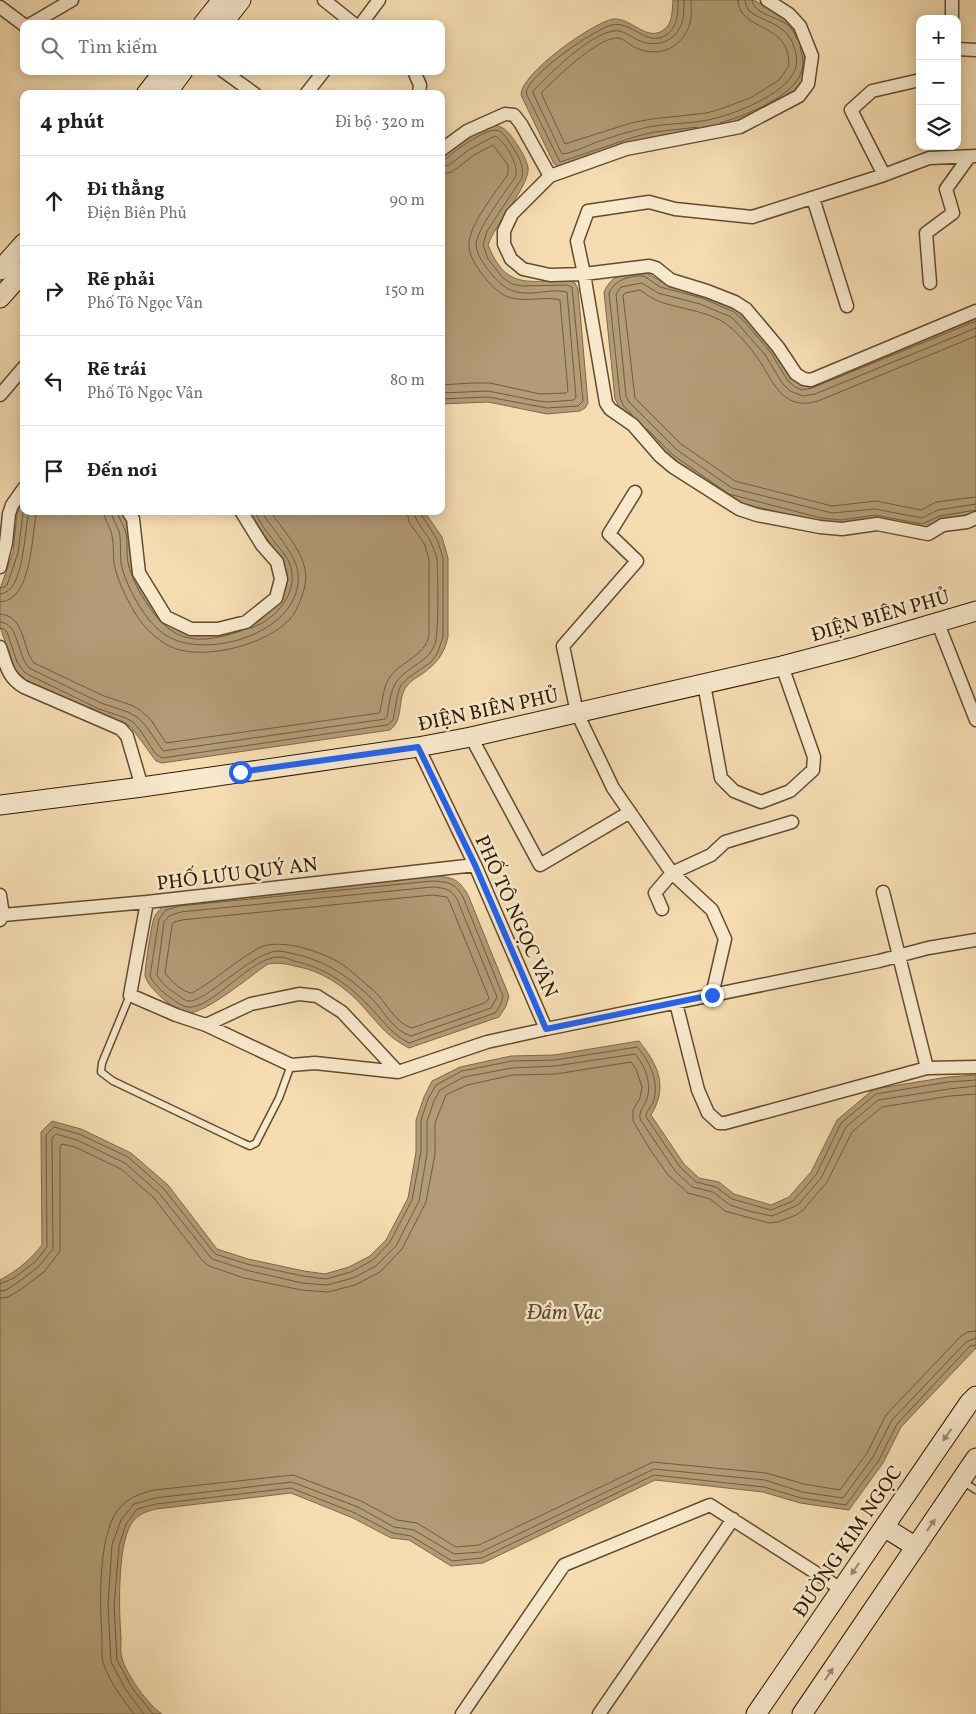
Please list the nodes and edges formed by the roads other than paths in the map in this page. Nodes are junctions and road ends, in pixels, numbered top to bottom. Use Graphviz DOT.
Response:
graph roads {
  1 [pos="72,0"];
  2 [pos="222,0"];
  3 [pos="241,0"];
  4 [pos="324,0"];
  5 [pos="379,0"];
  6 [pos="767,0"];
  7 [pos="952,0"];
  8 [pos="0,7"];
  9 [pos="952,15"];
  10 [pos="38,20"];
  11 [pos="205,20"];
  12 [pos="225,20"];
  13 [pos="349,20"];
  14 [pos="364,20"];
  15 [pos="20,22"];
  16 [pos="961,49"];
  17 [pos="976,50"];
  18 [pos="161,75"];
  19 [pos="180,75"];
  20 [pos="228,75"];
  21 [pos="321,75"];
  22 [pos="416,75"];
  23 [pos="916,81"];
  24 [pos="149,90"];
  25 [pos="169,90"];
  26 [pos="249,90"];
  27 [pos="309,90"];
  28 [pos="419,90"];
  29 [pos="445,147"];
  30 [pos="972,157"];
  31 [pos="884,175"];
  32 [pos="550,176"];
  33 [pos="812,198"];
  34 [pos="20,248"];
  35 [pos="0,270"];
  36 [pos="584,274"];
  37 [pos="20,276"];
  38 [pos="930,283"];
  39 [pos="0,298"];
  40 [pos="847,306"];
  41 [pos="976,310"];
  42 [pos="20,372"];
  43 [pos="0,394"];
  44 [pos="635,492"];
  45 [pos="20,494"];
  46 [pos="130,515"];
  47 [pos="243,515"];
  48 [pos="976,518"];
  49 [pos="0,567"];
  50 [pos="976,611"];
  51 [pos="937,622"];
  52 [pos="0,647"];
  53 [pos="782,666"];
  54 [pos="704,684"];
  55 [pos="577,714"];
  56 [pos="976,720"];
  57 [pos="471,737"];
  58 [pos="418,747"];
  59 [pos="142,787"];
  60 [pos="0,805"];
  61 [pos="630,812"];
  62 [pos="792,822"];
  63 [pos="475,865"];
  64 [pos="672,873"];
  65 [pos="883,892"];
  66 [pos="0,895"];
  67 [pos="147,902"];
  68 [pos="662,909"];
  69 [pos="1,917"];
  70 [pos="976,940"];
  71 [pos="899,956"];
  72 [pos="130,995"];
  73 [pos="712,995"];
  74 [pos="676,1002"];
  75 [pos="206,1025"];
  76 [pos="546,1029"];
  77 [pos="291,1065"];
  78 [pos="976,1067"];
  79 [pos="927,1068"];
  80 [pos="398,1072"];
  81 [pos="976,1396"];
  82 [pos="976,1458"];
  83 [pos="968,1485"];
  84 [pos="733,1519"];
  85 [pos="884,1527"];
  86 [pos="916,1547"];
  87 [pos="841,1589"];
  88 [pos="462,1714"];
  89 [pos="599,1714"];
  90 [pos="756,1714"];
  91 [pos="802,1714"];
  1 -- 10 [label="street"];
  2 -- 11 [label="street"];
  3 -- 12 [label="street"];
  4 -- 13 [label="street"];
  5 -- 14 [label="street"];
  6 -- 32 [label="street"];
  7 -- 9 [label="street"];
  8 -- 15 [label="street"];
  16 -- 17 [label="street"];
  18 -- 24 [label="street"];
  19 -- 25 [label="street"];
  20 -- 26 [label="street"];
  21 -- 27 [label="street"];
  22 -- 28 [label="street"];
  23 -- 31 [label="street"];
  29 -- 32 [label="street"];
  30 -- 31 [label="street"];
  30 -- 38 [label="street"];
  31 -- 33 [label="street"];
  32 -- 36 [label="street"];
  33 -- 36 [label="street"];
  33 -- 40 [label="street"];
  34 -- 35 [label="street"];
  36 -- 41 [label="street"];
  36 -- 48 [label="street"];
  37 -- 39 [label="street"];
  42 -- 43 [label="street"];
  44 -- 55 [label="street"];
  45 -- 49 [label="street"];
  46 -- 47 [label="street"];
  50 -- 51 [label="street, ĐIỆN BIÊN PHỦ"];
  51 -- 53 [label="street, ĐIỆN BIÊN PHỦ"];
  51 -- 56 [label="street"];
  52 -- 59 [label="street"];
  53 -- 54 [label="street, ĐIỆN BIÊN PHỦ"];
  53 -- 54 [label="street"];
  54 -- 55 [label="street, ĐIỆN BIÊN PHỦ"];
  55 -- 57 [label="street, ĐIỆN BIÊN PHỦ"];
  55 -- 61 [label="street"];
  57 -- 58 [label="street, ĐIỆN BIÊN PHỦ"];
  57 -- 61 [label="street"];
  58 -- 59 [label="street, ĐIỆN BIÊN PHỦ"];
  58 -- 63 [label="street, PHỐ TÔ NGỌC VÂN"];
  59 -- 60 [label="street, ĐIỆN BIÊN PHỦ"];
  61 -- 64 [label="street"];
  62 -- 64 [label="street"];
  63 -- 67 [label="street, PHỐ LƯU QUÝ AN"];
  63 -- 76 [label="street, PHỐ TÔ NGỌC VÂN"];
  64 -- 68 [label="street"];
  64 -- 73 [label="street"];
  65 -- 71 [label="street"];
  66 -- 69 [label="street"];
  67 -- 69 [label="street, PHỐ LƯU QUÝ AN"];
  67 -- 72 [label="street"];
  70 -- 71 [label="street, PHỐ TÔ NGỌC VÂN"];
  71 -- 73 [label="street, PHỐ TÔ NGỌC VÂN"];
  71 -- 79 [label="street"];
  72 -- 75 [label="street"];
  72 -- 77 [label="lane"];
  73 -- 74 [label="street, PHỐ TÔ NGỌC VÂN"];
  74 -- 76 [label="street, PHỐ TÔ NGỌC VÂN"];
  74 -- 79 [label="street"];
  75 -- 77 [label="street"];
  75 -- 80 [label="street"];
  76 -- 80 [label="street"];
  77 -- 80 [label="street"];
  78 -- 79 [label="street"];
  81 -- 85 [label="street, ĐƯỜNG KIM NGỌC, one-way"];
  82 -- 83 [label="street"];
  86 -- 83 [label="street, one-way"];
  84 -- 87 [label="street"];
  84 -- 88 [label="street"];
  84 -- 89 [label="street"];
  85 -- 86 [label="street"];
  85 -- 87 [label="street, ĐƯỜNG KIM NGỌC, one-way"];
  91 -- 86 [label="street, one-way"];
  87 -- 90 [label="street, ĐƯỜNG KIM NGỌC"];
}
